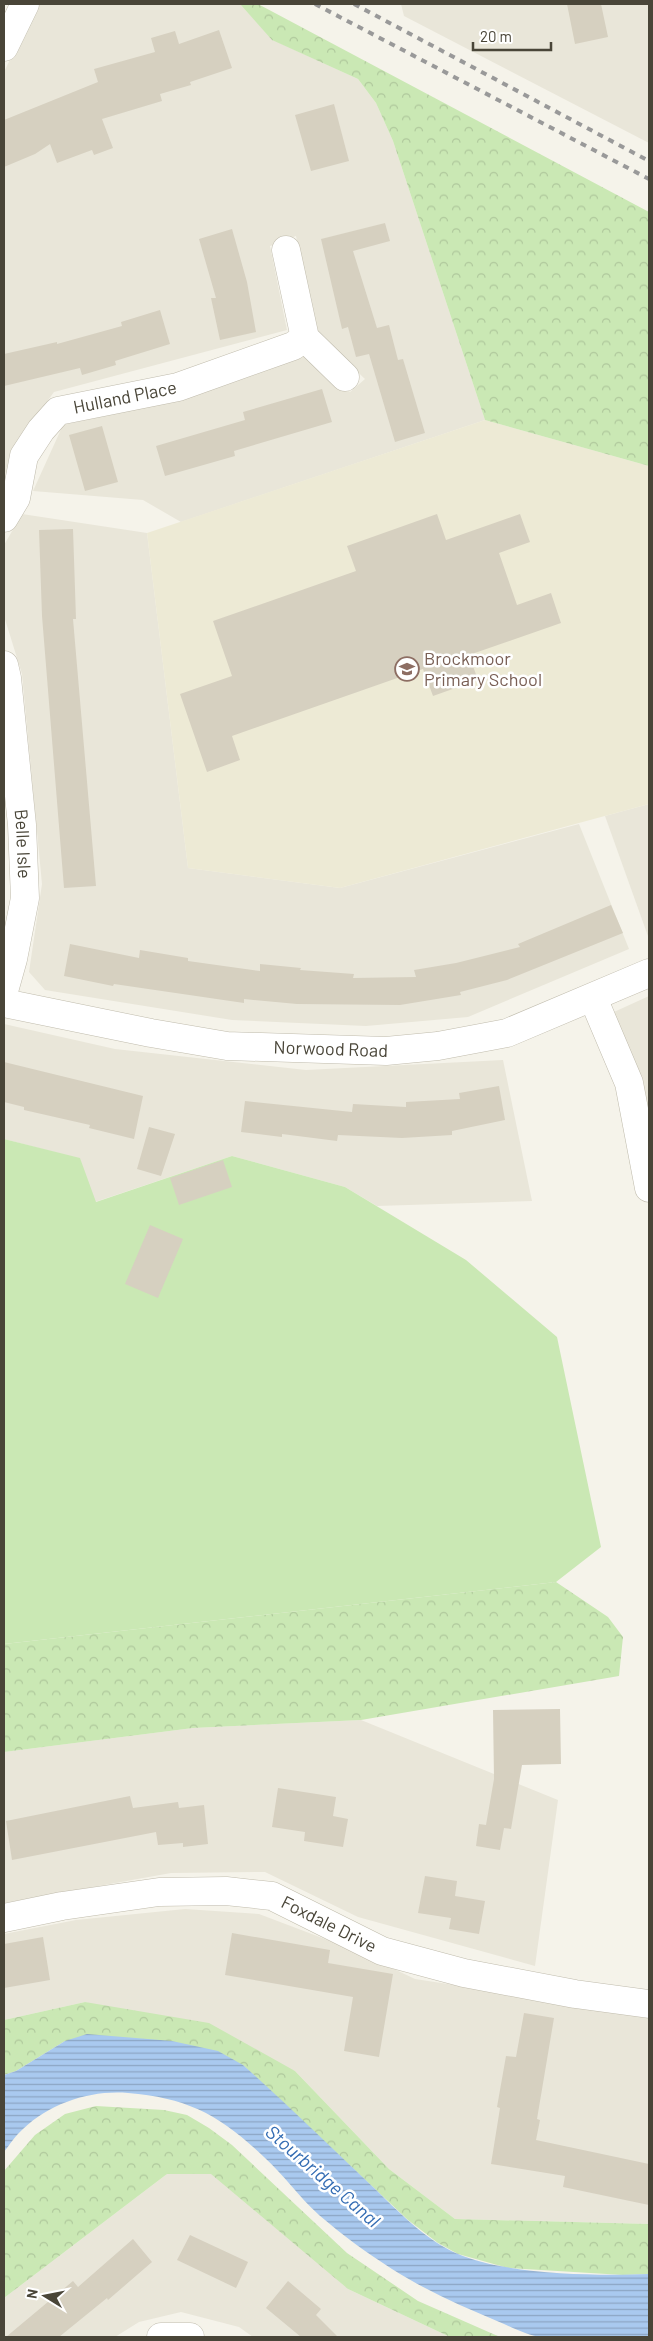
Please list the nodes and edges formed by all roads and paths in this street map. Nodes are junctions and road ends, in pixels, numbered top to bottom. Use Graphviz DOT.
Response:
graph roads {
  1 [pos="24,4"];
  2 [pos="4,47"];
  3 [pos="286,250"];
  4 [pos="304,338"];
  5 [pos="346,377"];
  6 [pos="4,518"];
  7 [pos="4,665"];
  8 [pos="649,973"];
  9 [pos="4,991"];
  10 [pos="593,998"];
  11 [pos="4,1003"];
  12 [pos="649,1188"];
  13 [pos="4,1918"];
  14 [pos="649,2004"];
  15 [pos="161,2337"];
  16 [pos="190,2337"];
  1 -- 2 [label="street"];
  3 -- 4 [label="street"];
  4 -- 5 [label="street"];
  4 -- 6 [label="street, Hulland Place"];
  7 -- 9 [label="street, Belle Isle"];
  8 -- 10 [label="street, Norwood Road"];
  10 -- 11 [label="street, Norwood Road"];
  10 -- 12 [label="street"];
  13 -- 14 [label="street, Foxdale Drive"];
  15 -- 16 [label="street"];
}
